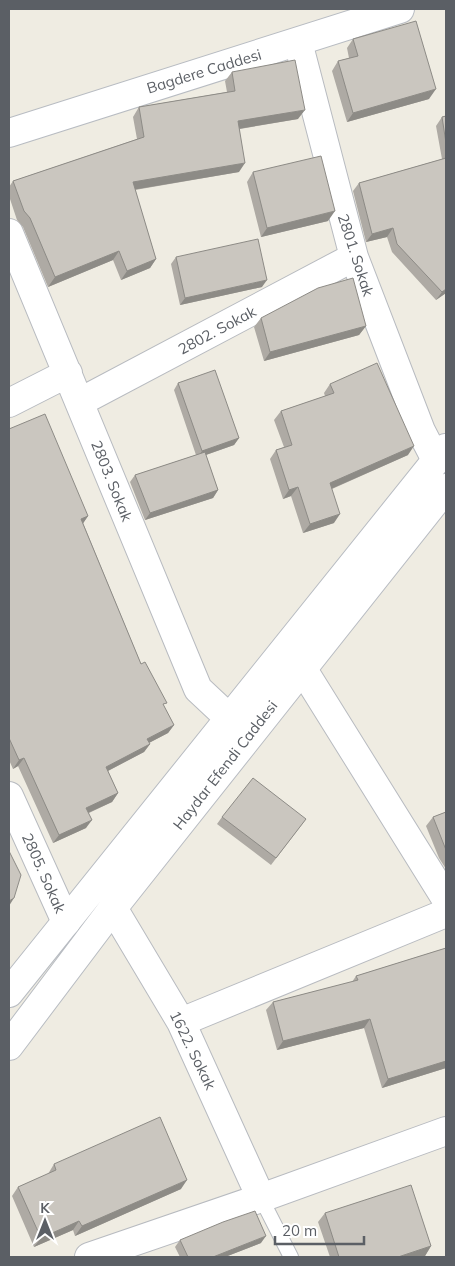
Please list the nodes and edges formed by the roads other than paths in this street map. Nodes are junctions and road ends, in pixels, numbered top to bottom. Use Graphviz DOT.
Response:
graph roads {
  1 [pos="394,10"];
  2 [pos="298,42"];
  3 [pos="9,133"];
  4 [pos="9,233"];
  5 [pos="354,257"];
  6 [pos="68,373"];
  7 [pos="80,402"];
  8 [pos="9,403"];
  9 [pos="441,454"];
  10 [pos="446,488"];
  11 [pos="302,668"];
  12 [pos="230,719"];
  13 [pos="9,796"];
  14 [pos="446,900"];
  15 [pos="113,908"];
  16 [pos="446,914"];
  17 [pos="66,922"];
  18 [pos="9,993"];
  19 [pos="181,1022"];
  20 [pos="9,1046"];
  21 [pos="446,1131"];
  22 [pos="261,1198"];
  23 [pos="89,1257"];
  24 [pos="291,1257"];
  1 -- 2 [label="street, Bagdere Caddesi"];
  2 -- 3 [label="street, Bagdere Caddesi"];
  2 -- 5 [label="street, 2801. Sokak"];
  4 -- 6 [label="street, 2803. Sokak"];
  5 -- 7 [label="street, 2802. Sokak"];
  5 -- 9 [label="street, 2801. Sokak"];
  6 -- 7 [label="street, 2803. Sokak"];
  6 -- 8 [label="street"];
  7 -- 12 [label="street, 2803. Sokak"];
  9 -- 12 [label="street, Haydar Efendi Caddesi"];
  10 -- 11 [label="street, Haydar Efendi Caddesi"];
  11 -- 14 [label="street"];
  11 -- 15 [label="street, Haydar Efendi Caddesi"];
  12 -- 17 [label="street, Haydar Efendi Caddesi"];
  13 -- 17 [label="street, 2805. Sokak"];
  15 -- 19 [label="street, 1622. Sokak"];
  15 -- 20 [label="street, Haydar Efendi Caddesi"];
  16 -- 19 [label="street"];
  17 -- 18 [label="street, Haydar Efendi Caddesi"];
  19 -- 22 [label="street, 1622. Sokak"];
  21 -- 22 [label="street"];
  22 -- 23 [label="street"];
  22 -- 24 [label="lane"];
}
